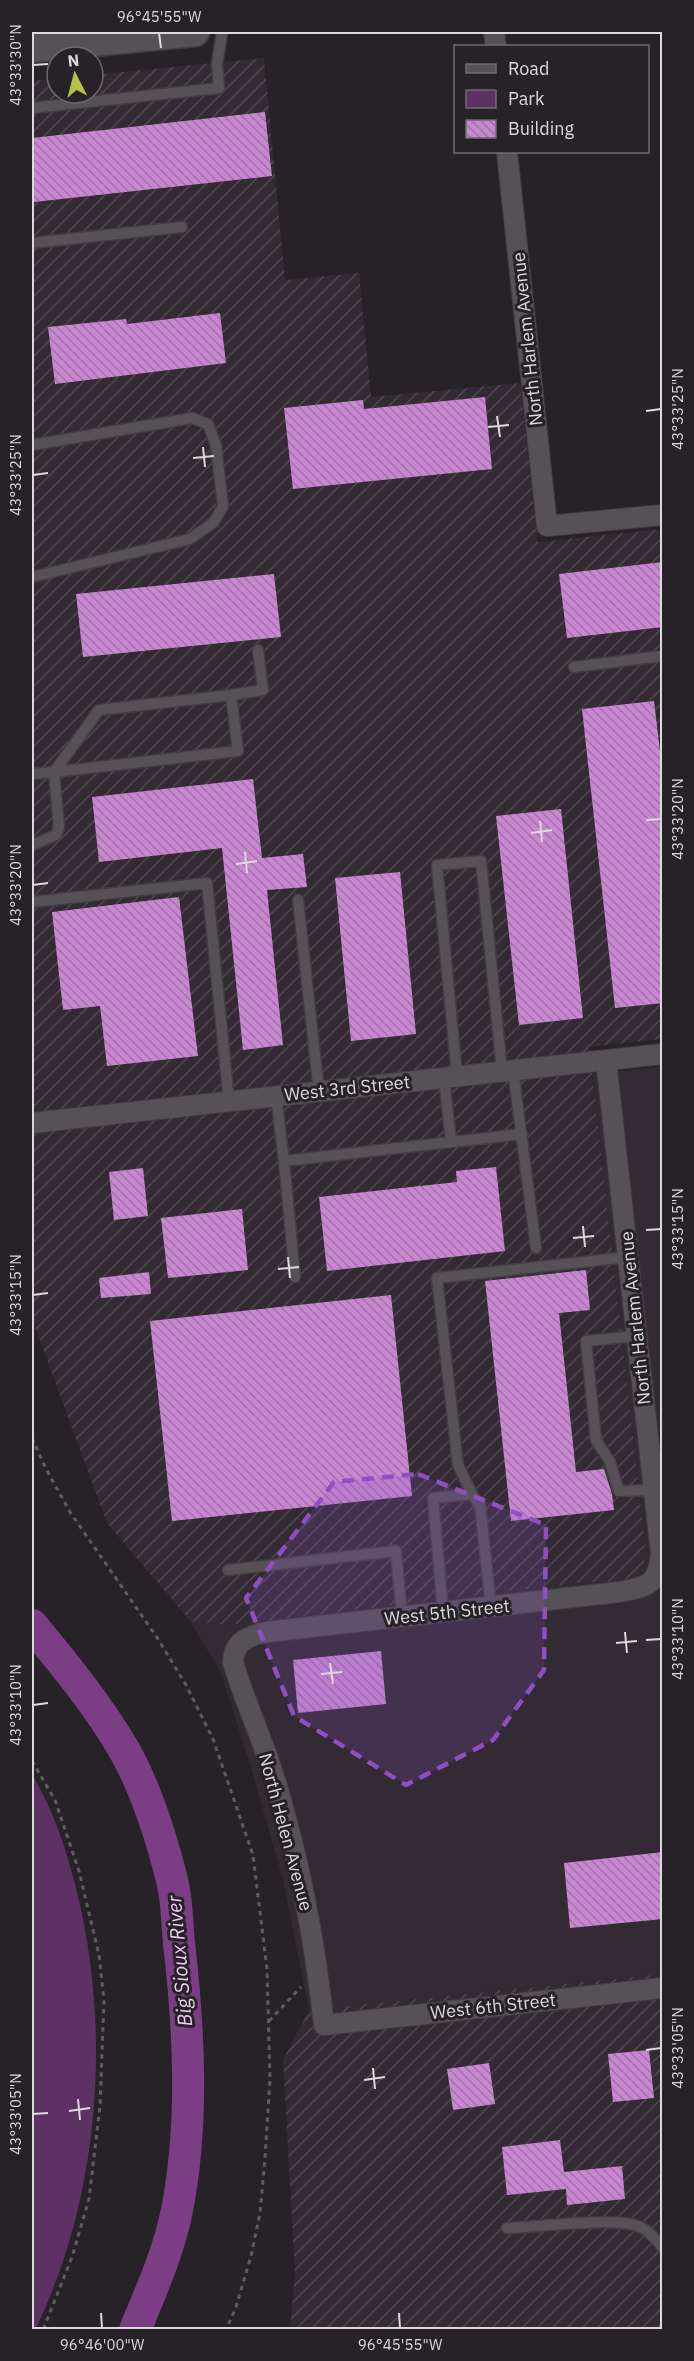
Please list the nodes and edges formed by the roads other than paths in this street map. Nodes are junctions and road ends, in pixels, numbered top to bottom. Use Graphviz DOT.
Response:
graph roads {
  1 [pos="195,32"];
  2 [pos="222,32"];
  3 [pos="32,48"];
  4 [pos="32,108"];
  5 [pos="507,153"];
  6 [pos="182,228"];
  7 [pos="32,243"];
  8 [pos="32,445"];
  9 [pos="663,515"];
  10 [pos="32,577"];
  11 [pos="258,650"];
  12 [pos="663,656"];
  13 [pos="574,667"];
  14 [pos="231,694"];
  15 [pos="54,772"];
  16 [pos="32,774"];
  17 [pos="32,845"];
  18 [pos="298,900"];
  19 [pos="32,902"];
  20 [pos="663,1054"];
  21 [pos="606,1060"];
  22 [pos="507,1071"];
  23 [pos="450,1077"];
  24 [pos="320,1092"];
  25 [pos="276,1096"];
  26 [pos="229,1101"];
  27 [pos="32,1123"];
  28 [pos="522,1134"];
  29 [pos="451,1142"];
  30 [pos="284,1161"];
  31 [pos="536,1248"];
  32 [pos="628,1257"];
  33 [pos="295,1277"];
  34 [pos="637,1336"];
  35 [pos="655,1436"];
  36 [pos="654,1490"];
  37 [pos="472,1494"];
  38 [pos="228,1570"];
  39 [pos="656,1576"];
  40 [pos="490,1607"];
  41 [pos="443,1612"];
  42 [pos="402,1617"];
  43 [pos="237,1645"];
  44 [pos="663,1988"];
  45 [pos="324,2025"];
  46 [pos="507,2228"];
  47 [pos="663,2247"];
  1 -- 3 [label="main road"];
  2 -- 4 [label="lane"];
  5 -- 9 [label="street, North Harlem Avenue"];
  6 -- 7 [label="lane"];
  8 -- 10 [label="lane"];
  11 -- 14 [label="lane"];
  12 -- 13 [label="lane"];
  14 -- 15 [label="lane"];
  14 -- 15 [label="lane"];
  15 -- 16 [label="lane"];
  15 -- 17 [label="lane"];
  18 -- 24 [label="lane"];
  19 -- 26 [label="lane"];
  20 -- 21 [label="street, West 3rd Street"];
  21 -- 22 [label="street, West 3rd Street"];
  21 -- 32 [label="street, North Harlem Avenue"];
  22 -- 23 [label="street, West 3rd Street"];
  22 -- 23 [label="lane"];
  22 -- 28 [label="lane"];
  23 -- 24 [label="street, West 3rd Street"];
  23 -- 29 [label="lane"];
  24 -- 25 [label="street, West 3rd Street"];
  25 -- 26 [label="street, West 3rd Street"];
  25 -- 30 [label="lane"];
  26 -- 27 [label="street, West 3rd Street"];
  28 -- 29 [label="lane"];
  28 -- 31 [label="lane"];
  29 -- 30 [label="lane"];
  30 -- 33 [label="lane"];
  32 -- 34 [label="street, North Harlem Avenue"];
  32 -- 37 [label="lane"];
  34 -- 35 [label="street, North Harlem Avenue"];
  34 -- 36 [label="lane"];
  35 -- 36 [label="street, North Harlem Avenue"];
  36 -- 39 [label="street, North Harlem Avenue"];
  37 -- 40 [label="lane"];
  37 -- 41 [label="lane"];
  38 -- 42 [label="lane"];
  39 -- 40 [label="street, West 5th Street"];
  40 -- 41 [label="street, West 5th Street"];
  41 -- 42 [label="street, West 5th Street"];
  42 -- 43 [label="street, West 5th Street"];
  43 -- 45 [label="street, North Helen Avenue"];
  44 -- 45 [label="street, West 6th Street"];
  46 -- 47 [label="lane"];
}
